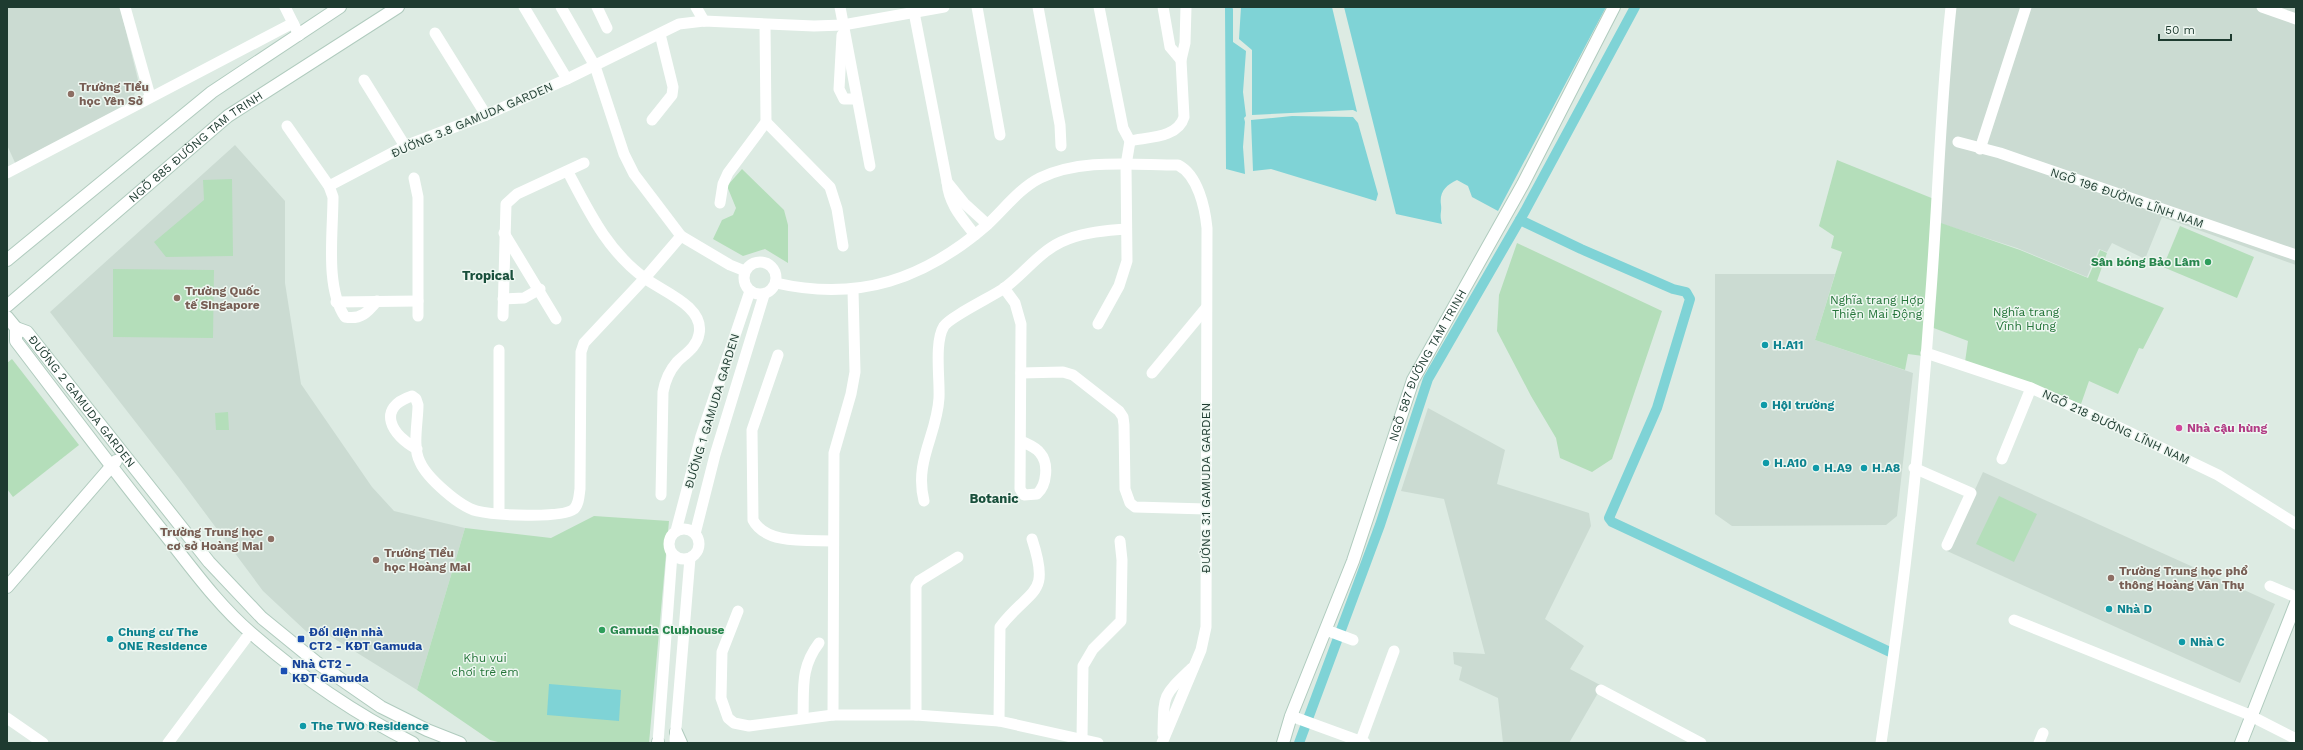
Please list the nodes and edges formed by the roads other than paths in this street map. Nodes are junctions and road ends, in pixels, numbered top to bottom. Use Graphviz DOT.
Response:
graph roads {
  1 [pos="125,7"];
  2 [pos="285,7"];
  3 [pos="340,7"];
  4 [pos="398,7"];
  5 [pos="524,7"];
  6 [pos="561,7"];
  7 [pos="597,7"];
  8 [pos="696,7"];
  9 [pos="840,7"];
  10 [pos="944,7"];
  11 [pos="977,7"];
  12 [pos="1038,7"];
  13 [pos="1099,7"];
  14 [pos="1163,7"];
  15 [pos="1186,7"];
  16 [pos="1614,7"];
  17 [pos="1951,7"];
  18 [pos="2026,7"];
  19 [pos="2262,7"];
  20 [pos="913,10"];
  21 [pos="2296,19"];
  22 [pos="704,21"];
  23 [pos="293,23"];
  24 [pos="766,25"];
  25 [pos="843,25"];
  26 [pos="608,28"];
  27 [pos="435,33"];
  28 [pos="660,34"];
  29 [pos="298,35"];
  30 [pos="1181,60"];
  31 [pos="595,66"];
  32 [pos="567,79"];
  33 [pos="364,80"];
  34 [pos="150,96"];
  35 [pos="857,99"];
  36 [pos="486,115"];
  37 [pos="652,120"];
  38 [pos="766,122"];
  39 [pos="287,126"];
  40 [pos="1000,135"];
  41 [pos="1130,141"];
  42 [pos="1958,142"];
  43 [pos="405,146"];
  44 [pos="1061,146"];
  45 [pos="1980,149"];
  46 [pos="584,163"];
  47 [pos="1126,165"];
  48 [pos="870,166"];
  49 [pos="568,172"];
  50 [pos="7,173"];
  51 [pos="414,178"];
  52 [pos="948,182"];
  53 [pos="329,186"];
  54 [pos="720,203"];
  55 [pos="987,224"];
  56 [pos="1126,230"];
  57 [pos="504,233"];
  58 [pos="975,235"];
  59 [pos="681,236"];
  60 [pos="843,246"];
  61 [pos="2296,255"];
  62 [pos="7,260"];
  63 [pos="745,271"];
  64 [pos="645,278"];
  65 [pos="776,283"];
  66 [pos="1004,288"];
  67 [pos="540,289"];
  68 [pos="853,290"];
  69 [pos="750,291"];
  70 [pos="764,295"];
  71 [pos="503,299"];
  72 [pos="418,300"];
  73 [pos="377,301"];
  74 [pos="336,302"];
  75 [pos="7,306"];
  76 [pos="1206,308"];
  77 [pos="418,316"];
  78 [pos="503,316"];
  79 [pos="7,317"];
  80 [pos="556,319"];
  81 [pos="1098,324"];
  82 [pos="16,328"];
  83 [pos="499,350"];
  84 [pos="1926,353"];
  85 [pos="778,355"];
  86 [pos="1021,373"];
  87 [pos="1152,373"];
  88 [pos="2031,388"];
  89 [pos="1021,442"];
  90 [pos="417,449"];
  91 [pos="697,450"];
  92 [pos="124,454"];
  93 [pos="715,455"];
  94 [pos="2002,459"];
  95 [pos="111,466"];
  96 [pos="1914,468"];
  97 [pos="661,495"];
  98 [pos="924,501"];
  99 [pos="1206,509"];
  100 [pos="499,513"];
  101 [pos="2296,524"];
  102 [pos="676,531"];
  103 [pos="695,534"];
  104 [pos="1032,539"];
  105 [pos="1120,540"];
  106 [pos="833,541"];
  107 [pos="1947,544"];
  108 [pos="672,554"];
  109 [pos="690,558"];
  110 [pos="958,558"];
  111 [pos="215,568"];
  112 [pos="202,580"];
  113 [pos="2270,586"];
  114 [pos="7,587"];
  115 [pos="2296,597"];
  116 [pos="2296,603"];
  117 [pos="738,611"];
  118 [pos="2014,620"];
  119 [pos="1330,631"];
  120 [pos="250,633"];
  121 [pos="1350,639"];
  122 [pos="819,643"];
  123 [pos="1394,651"];
  124 [pos="1195,665"];
  125 [pos="1601,690"];
  126 [pos="833,715"];
  127 [pos="916,715"];
  128 [pos="2252,716"];
  129 [pos="7,718"];
  130 [pos="803,718"];
  131 [pos="1296,718"];
  132 [pos="1000,721"];
  133 [pos="427,730"];
  134 [pos="2296,738"];
  135 [pos="677,739"];
  136 [pos="1082,739"];
  137 [pos="1162,742"];
  138 [pos="1362,742"];
  139 [pos="43,743"];
  140 [pos="168,743"];
  141 [pos="414,743"];
  142 [pos="420,743"];
  143 [pos="460,743"];
  144 [pos="658,743"];
  145 [pos="1098,743"];
  146 [pos="1283,743"];
  147 [pos="1701,743"];
  148 [pos="1881,743"];
  149 [pos="2241,743"];
  1 -- 34 [label="street"];
  2 -- 23 [label="street"];
  3 -- 29 [label="street"];
  4 -- 75 [label="street, NGÕ 885 ĐƯỜNG TAM TRINH"];
  5 -- 32 [label="street"];
  6 -- 31 [label="street"];
  7 -- 26 [label="street"];
  8 -- 22 [label="street"];
  9 -- 25 [label="street"];
  10 -- 20 [label="street, ĐƯỜNG 3.8 GAMUDA GARDEN"];
  11 -- 40 [label="street"];
  12 -- 44 [label="street"];
  13 -- 41 [label="street"];
  14 -- 30 [label="street"];
  15 -- 30 [label="street"];
  16 -- 119 [label="street, NGÕ 587 ĐƯỜNG TAM TRINH"];
  17 -- 84 [label="street"];
  18 -- 45 [label="street"];
  19 -- 21 [label="street"];
  20 -- 25 [label="street, ĐƯỜNG 3.8 GAMUDA GARDEN"];
  20 -- 52 [label="street"];
  22 -- 24 [label="street, ĐƯỜNG 3.8 GAMUDA GARDEN"];
  22 -- 28 [label="street, ĐƯỜNG 3.8 GAMUDA GARDEN"];
  23 -- 29 [label="street"];
  23 -- 34 [label="street"];
  24 -- 25 [label="street, ĐƯỜNG 3.8 GAMUDA GARDEN"];
  24 -- 38 [label="street"];
  25 -- 35 [label="street"];
  25 -- 35 [label="street"];
  27 -- 36 [label="street"];
  28 -- 31 [label="street, ĐƯỜNG 3.8 GAMUDA GARDEN"];
  28 -- 37 [label="street"];
  29 -- 62 [label="street"];
  30 -- 41 [label="street"];
  31 -- 32 [label="street, ĐƯỜNG 3.8 GAMUDA GARDEN"];
  31 -- 59 [label="street"];
  32 -- 36 [label="street, ĐƯỜNG 3.8 GAMUDA GARDEN"];
  33 -- 43 [label="street"];
  34 -- 50 [label="street"];
  35 -- 48 [label="street"];
  36 -- 43 [label="street, ĐƯỜNG 3.8 GAMUDA GARDEN"];
  38 -- 54 [label="street"];
  38 -- 60 [label="street"];
  39 -- 53 [label="street"];
  41 -- 47 [label="street"];
  42 -- 45 [label="street, NGÕ 196 ĐƯỜNG LĨNH NAM"];
  43 -- 53 [label="street, ĐƯỜNG 3.8 GAMUDA GARDEN"];
  45 -- 61 [label="street, NGÕ 196 ĐƯỜNG LĨNH NAM"];
  46 -- 49 [label="street"];
  47 -- 55 [label="street, ĐƯỜNG 3.1 GAMUDA GARDEN"];
  47 -- 56 [label="street"];
  47 -- 76 [label="street, ĐƯỜNG 3.1 GAMUDA GARDEN"];
  49 -- 57 [label="street"];
  49 -- 64 [label="street"];
  51 -- 72 [label="street"];
  52 -- 55 [label="street"];
  52 -- 58 [label="street"];
  53 -- 74 [label="street"];
  55 -- 58 [label="street, ĐƯỜNG 3.1 GAMUDA GARDEN"];
  56 -- 66 [label="street"];
  56 -- 81 [label="street"];
  57 -- 67 [label="street"];
  57 -- 71 [label="street"];
  58 -- 68 [label="street, ĐƯỜNG 3.1 GAMUDA GARDEN"];
  59 -- 63 [label="street"];
  59 -- 64 [label="street"];
  63 -- 65 [label="street"];
  63 -- 69 [label="street"];
  64 -- 97 [label="street"];
  64 -- 100 [label="street"];
  65 -- 68 [label="street, ĐƯỜNG 3.1 GAMUDA GARDEN"];
  65 -- 70 [label="street"];
  66 -- 86 [label="street"];
  66 -- 98 [label="street"];
  67 -- 71 [label="street"];
  67 -- 80 [label="street"];
  68 -- 106 [label="street"];
  69 -- 70 [label="street"];
  69 -- 91 [label="street, ĐƯỜNG 1 GAMUDA GARDEN"];
  70 -- 93 [label="street, ĐƯỜNG 1 GAMUDA GARDEN"];
  71 -- 78 [label="street"];
  72 -- 73 [label="street"];
  72 -- 77 [label="street"];
  73 -- 74 [label="street"];
  73 -- 74 [label="street"];
  76 -- 87 [label="street"];
  76 -- 99 [label="street, ĐƯỜNG 3.1 GAMUDA GARDEN"];
  79 -- 82 [label="street"];
  82 -- 92 [label="street, ĐƯỜNG 2 GAMUDA GARDEN"];
  82 -- 95 [label="street, ĐƯỜNG 2 GAMUDA GARDEN"];
  83 -- 100 [label="street"];
  84 -- 88 [label="street, NGÕ 218 ĐƯỜNG LĨNH NAM"];
  84 -- 96 [label="street"];
  85 -- 106 [label="street"];
  86 -- 89 [label="street"];
  86 -- 99 [label="street"];
  88 -- 94 [label="street"];
  88 -- 101 [label="street, NGÕ 218 ĐƯỜNG LĨNH NAM"];
  90 -- 100 [label="street"];
  91 -- 93 [label="street"];
  91 -- 102 [label="street, ĐƯỜNG 1 GAMUDA GARDEN"];
  92 -- 95 [label="street"];
  92 -- 111 [label="street, ĐƯỜNG 2 GAMUDA GARDEN"];
  93 -- 103 [label="street, ĐƯỜNG 1 GAMUDA GARDEN"];
  95 -- 112 [label="street, ĐƯỜNG 2 GAMUDA GARDEN"];
  95 -- 114 [label="street"];
  96 -- 107 [label="street"];
  96 -- 148 [label="street"];
  99 -- 124 [label="street, ĐƯỜNG 3.1 GAMUDA GARDEN"];
  102 -- 103 [label="street"];
  102 -- 108 [label="street"];
  103 -- 109 [label="street"];
  104 -- 132 [label="street"];
  105 -- 136 [label="street"];
  106 -- 126 [label="street"];
  108 -- 109 [label="street"];
  108 -- 144 [label="street"];
  109 -- 135 [label="street"];
  110 -- 127 [label="street"];
  111 -- 112 [label="street"];
  111 -- 133 [label="street, ĐƯỜNG 2 GAMUDA GARDEN"];
  112 -- 120 [label="street, ĐƯỜNG 2 GAMUDA GARDEN"];
  113 -- 115 [label="street"];
  116 -- 128 [label="street"];
  117 -- 130 [label="street"];
  118 -- 128 [label="street"];
  119 -- 121 [label="street"];
  119 -- 131 [label="street, NGÕ 587 ĐƯỜNG TAM TRINH"];
  120 -- 140 [label="street"];
  120 -- 141 [label="street, ĐƯỜNG 2 GAMUDA GARDEN"];
  122 -- 130 [label="street"];
  123 -- 138 [label="street"];
  124 -- 137 [label="street, ĐƯỜNG 3.1 GAMUDA GARDEN"];
  124 -- 137 [label="street, ĐƯỜNG 3.1 GAMUDA GARDEN"];
  125 -- 147 [label="street"];
  126 -- 127 [label="street"];
  126 -- 130 [label="street"];
  127 -- 132 [label="street"];
  128 -- 134 [label="street"];
  128 -- 149 [label="street"];
  129 -- 139 [label="street"];
  131 -- 138 [label="street"];
  131 -- 146 [label="street, NGÕ 587 ĐƯỜNG TAM TRINH"];
  132 -- 136 [label="street"];
  133 -- 142 [label="street"];
  133 -- 143 [label="street, ĐƯỜNG 2 GAMUDA GARDEN"];
  136 -- 145 [label="street"];
}
